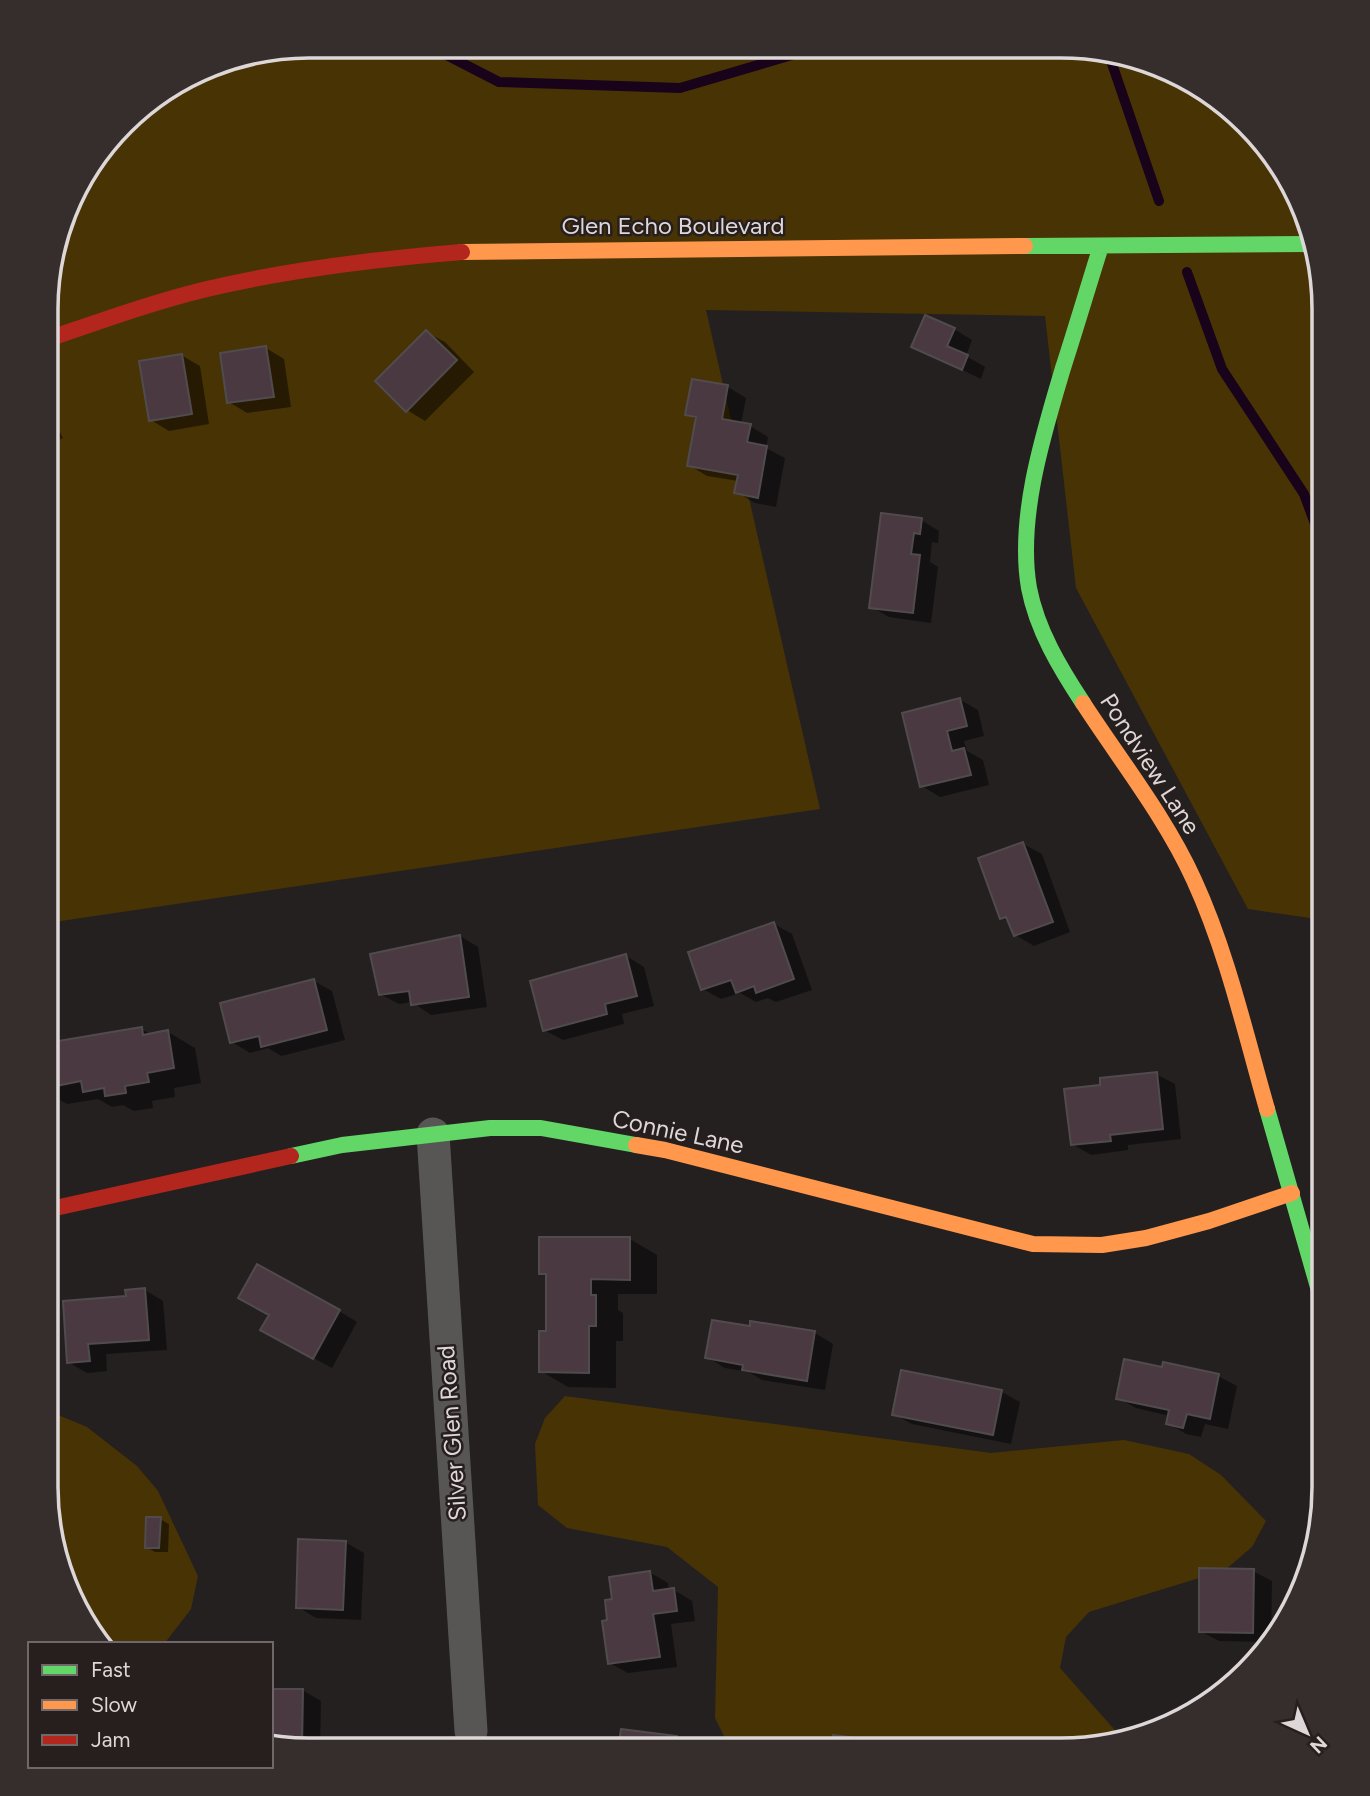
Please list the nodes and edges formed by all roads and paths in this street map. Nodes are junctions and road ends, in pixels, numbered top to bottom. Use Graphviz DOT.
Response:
graph roads {
  1 [pos="1304,244"];
  2 [pos="1101,246"];
  3 [pos="58,337"];
  4 [pos="433,1134"];
  5 [pos="1292,1193"];
  6 [pos="58,1207"];
  7 [pos="1312,1265"];
  8 [pos="471,1731"];
  1 -- 2 [label="street, Glen Echo Boulevard"];
  2 -- 3 [label="street, Glen Echo Boulevard"];
  2 -- 5 [label="street, Pondview Lane"];
  4 -- 5 [label="street, Connie Lane"];
  4 -- 6 [label="street, Connie Lane"];
  4 -- 8 [label="street, Silver Glen Road"];
  5 -- 7 [label="street, Pondview Lane"];
}
